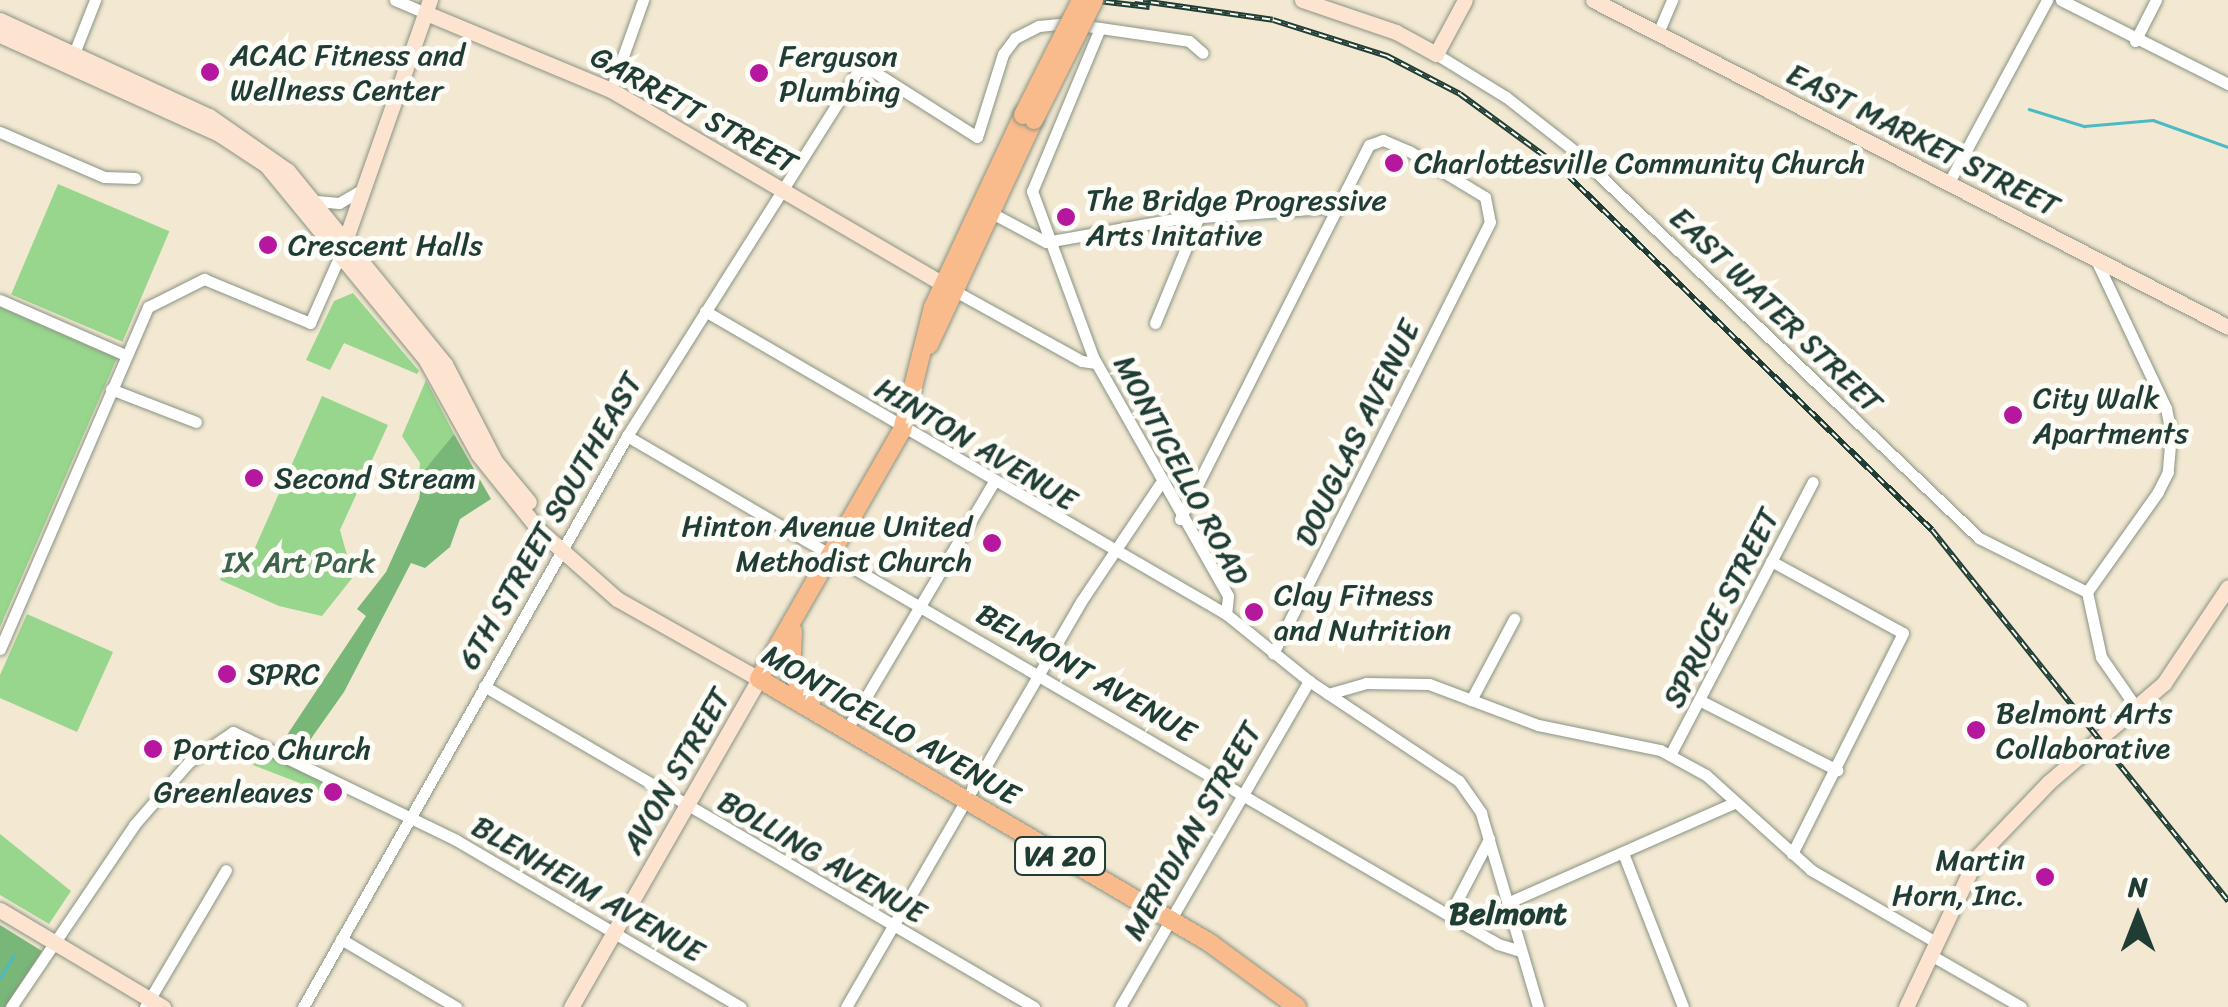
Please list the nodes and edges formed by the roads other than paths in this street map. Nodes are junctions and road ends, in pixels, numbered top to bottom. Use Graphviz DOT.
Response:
graph roads {
  1 [pos="95,0"];
  2 [pos="395,0"];
  3 [pos="643,0"];
  4 [pos="1081,0"];
  5 [pos="1094,0"];
  6 [pos="1302,0"];
  7 [pos="1465,0"];
  8 [pos="1593,0"];
  9 [pos="1672,0"];
  10 [pos="2047,0"];
  11 [pos="2061,0"];
  12 [pos="2156,0"];
  13 [pos="428,6"];
  14 [pos="0,20"];
  15 [pos="1100,28"];
  16 [pos="1658,33"];
  17 [pos="0,35"];
  18 [pos="2135,41"];
  19 [pos="1203,53"];
  20 [pos="1436,54"];
  21 [pos="71,60"];
  22 [pos="2228,84"];
  23 [pos="610,90"];
  24 [pos="1029,118"];
  25 [pos="0,132"];
  26 [pos="135,178"];
  27 [pos="1948,184"];
  28 [pos="366,185"];
  29 [pos="782,190"];
  30 [pos="316,201"];
  31 [pos="1337,207"];
  32 [pos="984,209"];
  33 [pos="1199,216"];
  34 [pos="1046,242"];
  35 [pos="343,247"];
  36 [pos="2096,260"];
  37 [pos="950,288"];
  38 [pos="0,300"];
  39 [pos="705,311"];
  40 [pos="1155,324"];
  41 [pos="2228,328"];
  42 [pos="125,355"];
  43 [pos="1096,363"];
  44 [pos="112,390"];
  45 [pos="196,422"];
  46 [pos="902,430"];
  47 [pos="626,436"];
  48 [pos="993,482"];
  49 [pos="1813,482"];
  50 [pos="1160,484"];
  51 [pos="1180,519"];
  52 [pos="561,551"];
  53 [pos="1112,552"];
  54 [pos="831,556"];
  55 [pos="1772,561"];
  56 [pos="2228,587"];
  57 [pos="2087,592"];
  58 [pos="920,606"];
  59 [pos="1226,614"];
  60 [pos="797,615"];
  61 [pos="1514,619"];
  62 [pos="0,649"];
  63 [pos="1274,653"];
  64 [pos="1040,676"];
  65 [pos="760,680"];
  66 [pos="1309,681"];
  67 [pos="484,686"];
  68 [pos="1328,694"];
  69 [pos="1471,700"];
  70 [pos="1701,701"];
  71 [pos="2138,710"];
  72 [pos="818,711"];
  73 [pos="847,729"];
  74 [pos="1670,754"];
  75 [pos="1837,770"];
  76 [pos="1244,794"];
  77 [pos="967,802"];
  78 [pos="1736,802"];
  79 [pos="687,807"];
  80 [pos="409,817"];
  81 [pos="1489,839"];
  82 [pos="1623,853"];
  83 [pos="1792,854"];
  84 [pos="226,870"];
  85 [pos="1507,904"];
  86 [pos="0,910"];
  87 [pos="1450,914"];
  88 [pos="1171,920"];
  89 [pos="893,928"];
  90 [pos="614,933"];
  91 [pos="342,939"];
  92 [pos="49,947"];
  93 [pos="1932,948"];
  94 [pos="1521,951"];
  95 [pos="1999,1001"];
  96 [pos="152,1004"];
  97 [pos="11,1007"];
  98 [pos="303,1007"];
  99 [pos="456,1007"];
  100 [pos="571,1007"];
  101 [pos="741,1007"];
  102 [pos="846,1007"];
  103 [pos="1034,1007"];
  104 [pos="1120,1007"];
  105 [pos="1297,1007"];
  106 [pos="1538,1007"];
  107 [pos="1683,1007"];
  108 [pos="1906,1007"];
  109 [pos="2021,1007"];
  1 -- 21 [label="street"];
  2 -- 13 [label="street, GARRETT STREET"];
  3 -- 23 [label="street"];
  4 -- 24 [label="main road, VA 20, bridge"];
  5 -- 24 [label="main road, VA 20, bridge"];
  6 -- 20 [label="main road"];
  7 -- 20 [label="main road"];
  8 -- 16 [label="main road, EAST MARKET STREET"];
  9 -- 16 [label="street"];
  10 -- 27 [label="street"];
  11 -- 18 [label="street"];
  12 -- 18 [label="street"];
  13 -- 23 [label="main road, GARRETT STREET"];
  13 -- 28 [label="main road"];
  14 -- 21 [label="main road, MONTICELLO AVENUE"];
  15 -- 19 [label="street"];
  15 -- 29 [label="street, 6TH STREET SOUTHEAST"];
  15 -- 34 [label="street, MONTICELLO ROAD"];
  16 -- 27 [label="main road, EAST MARKET STREET"];
  17 -- 21 [label="main road, MONTICELLO AVENUE"];
  18 -- 22 [label="street"];
  20 -- 57 [label="street, EAST WATER STREET"];
  21 -- 30 [label="main road, MONTICELLO AVENUE"];
  21 -- 35 [label="main road, MONTICELLO AVENUE"];
  23 -- 29 [label="main road, GARRETT STREET"];
  24 -- 32 [label="main road, AVON STREET / VA 20"];
  25 -- 26 [label="street"];
  27 -- 36 [label="main road, EAST MARKET STREET"];
  28 -- 30 [label="street"];
  28 -- 35 [label="main road"];
  29 -- 37 [label="main road, GARRETT STREET"];
  29 -- 39 [label="street, 6TH STREET SOUTHEAST"];
  30 -- 35 [label="main road, MONTICELLO AVENUE"];
  31 -- 33 [label="street"];
  31 -- 51 [label="street"];
  31 -- 63 [label="street, DOUGLAS AVENUE"];
  32 -- 34 [label="street"];
  32 -- 37 [label="main road, AVON STREET / VA 20"];
  33 -- 34 [label="street"];
  33 -- 40 [label="street"];
  34 -- 43 [label="street, MONTICELLO ROAD"];
  35 -- 42 [label="street"];
  35 -- 52 [label="main road, MONTICELLO AVENUE"];
  36 -- 41 [label="main road, EAST MARKET STREET"];
  36 -- 57 [label="street"];
  37 -- 43 [label="street"];
  37 -- 46 [label="main road, AVON STREET / VA 20"];
  38 -- 42 [label="street"];
  39 -- 46 [label="street, HINTON AVENUE"];
  39 -- 47 [label="street, 6TH STREET SOUTHEAST"];
  42 -- 44 [label="street"];
  43 -- 50 [label="street, MONTICELLO ROAD"];
  44 -- 45 [label="street"];
  44 -- 62 [label="street"];
  46 -- 48 [label="street, HINTON AVENUE"];
  46 -- 54 [label="main road, AVON STREET / VA 20"];
  47 -- 52 [label="street, 6TH STREET SOUTHEAST"];
  47 -- 54 [label="street, BELMONT AVENUE"];
  48 -- 53 [label="street, HINTON AVENUE"];
  48 -- 58 [label="street"];
  49 -- 55 [label="street, SPRUCE STREET"];
  50 -- 51 [label="street, MONTICELLO ROAD"];
  50 -- 53 [label="street"];
  51 -- 59 [label="street, MONTICELLO ROAD"];
  52 -- 65 [label="main road, MONTICELLO AVENUE"];
  52 -- 67 [label="street, 6TH STREET SOUTHEAST"];
  53 -- 59 [label="street, HINTON AVENUE"];
  53 -- 64 [label="street"];
  54 -- 58 [label="street, BELMONT AVENUE"];
  54 -- 60 [label="main road, AVON STREET / VA 20"];
  55 -- 70 [label="street, SPRUCE STREET"];
  55 -- 75 [label="street"];
  56 -- 71 [label="main road"];
  57 -- 71 [label="street"];
  58 -- 64 [label="street, BELMONT AVENUE"];
  58 -- 73 [label="street"];
  59 -- 63 [label="street, MONTICELLO ROAD"];
  60 -- 65 [label="main road, AVON STREET / VA 20"];
  60 -- 72 [label="main road, VA 20"];
  61 -- 69 [label="street"];
  63 -- 66 [label="street, MONTICELLO ROAD"];
  64 -- 76 [label="street, BELMONT AVENUE"];
  64 -- 77 [label="street"];
  65 -- 72 [label="main road, MONTICELLO AVENUE / VA 20"];
  65 -- 79 [label="main road, AVON STREET"];
  66 -- 68 [label="street, MONTICELLO ROAD"];
  66 -- 76 [label="street, MERIDIAN STREET"];
  67 -- 79 [label="street, BOLLING AVENUE"];
  67 -- 80 [label="street, 6TH STREET SOUTHEAST"];
  68 -- 69 [label="street"];
  68 -- 81 [label="street, MONTICELLO ROAD"];
  69 -- 74 [label="street"];
  70 -- 74 [label="street, SPRUCE STREET"];
  70 -- 75 [label="street"];
  71 -- 93 [label="main road"];
  72 -- 73 [label="main road, MONTICELLO AVENUE / VA 20"];
  73 -- 77 [label="main road, MONTICELLO AVENUE / VA 20"];
  74 -- 78 [label="street"];
  75 -- 83 [label="street"];
  76 -- 87 [label="street, BELMONT AVENUE"];
  76 -- 88 [label="street, MERIDIAN STREET"];
  77 -- 88 [label="main road, MONTICELLO AVENUE / VA 20"];
  77 -- 89 [label="street"];
  78 -- 82 [label="street"];
  78 -- 83 [label="street"];
  79 -- 89 [label="street, BOLLING AVENUE"];
  79 -- 90 [label="main road, AVON STREET"];
  80 -- 90 [label="street, BLENHEIM AVENUE"];
  80 -- 91 [label="street, 6TH STREET SOUTHEAST"];
  80 -- 92 [label="street, BLENHEIM AVENUE"];
  81 -- 85 [label="street, MONTICELLO ROAD"];
  81 -- 87 [label="street"];
  82 -- 85 [label="street"];
  82 -- 107 [label="street"];
  83 -- 93 [label="street"];
  84 -- 96 [label="street"];
  85 -- 94 [label="street, MONTICELLO ROAD"];
  86 -- 92 [label="main road"];
  87 -- 94 [label="street, BELMONT AVENUE"];
  88 -- 104 [label="street, MERIDIAN STREET"];
  88 -- 105 [label="main road, MONTICELLO AVENUE / VA 20"];
  89 -- 102 [label="street"];
  89 -- 103 [label="street, BOLLING AVENUE"];
  90 -- 100 [label="main road, AVON STREET"];
  90 -- 101 [label="street, BLENHEIM AVENUE"];
  91 -- 98 [label="street, 6TH STREET SOUTHEAST"];
  91 -- 99 [label="street"];
  92 -- 96 [label="main road"];
  92 -- 97 [label="street, BLENHEIM AVENUE"];
  93 -- 95 [label="street"];
  93 -- 108 [label="main road"];
  94 -- 106 [label="street, MONTICELLO ROAD"];
  95 -- 109 [label="street"];
}
